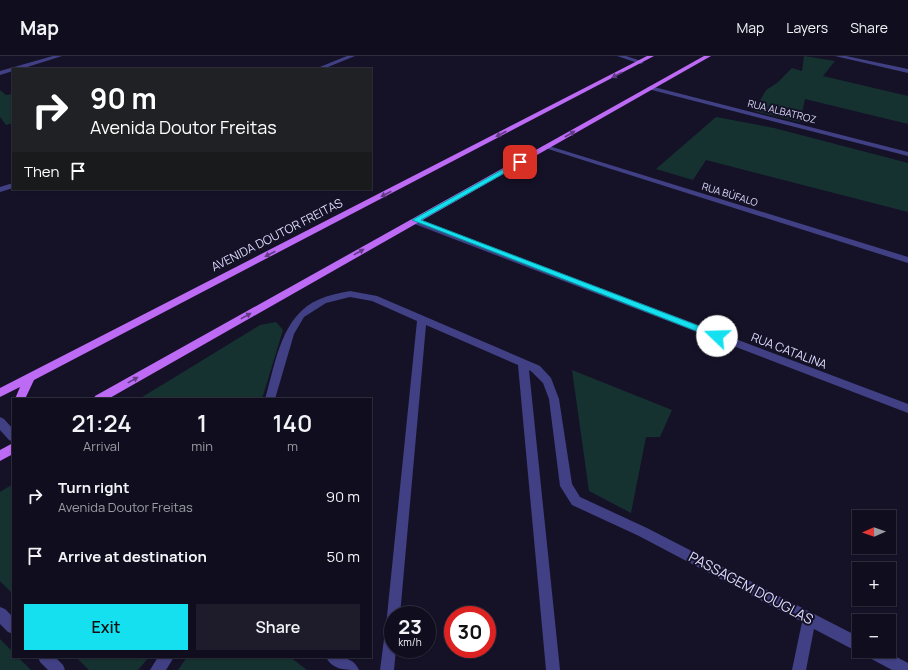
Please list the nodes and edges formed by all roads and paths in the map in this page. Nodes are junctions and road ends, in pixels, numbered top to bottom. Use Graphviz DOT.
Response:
graph roads {
  1 [pos="59,56"];
  2 [pos="352,56"];
  3 [pos="620,56"];
  4 [pos="708,56"];
  5 [pos="838,56"];
  6 [pos="646,58"];
  7 [pos="17,68"];
  8 [pos="321,68"];
  9 [pos="12,70"];
  10 [pos="908,71"];
  11 [pos="0,73"];
  12 [pos="650,88"];
  13 [pos="547,147"];
  14 [pos="908,154"];
  15 [pos="12,185"];
  16 [pos="0,190"];
  17 [pos="415,220"];
  18 [pos="908,260"];
  19 [pos="422,319"];
  20 [pos="523,364"];
  21 [pos="30,378"];
  22 [pos="0,393"];
  23 [pos="20,398"];
  24 [pos="101,398"];
  25 [pos="270,398"];
  26 [pos="908,410"];
  27 [pos="0,422"];
  28 [pos="12,436"];
  29 [pos="12,449"];
  30 [pos="0,456"];
  31 [pos="394,606"];
  32 [pos="0,614"];
  33 [pos="809,619"];
  34 [pos="12,626"];
  35 [pos="852,641"];
  36 [pos="46,658"];
  37 [pos="166,658"];
  38 [pos="334,658"];
  39 [pos="388,658"];
  40 [pos="884,658"];
  41 [pos="58,670"];
  42 [pos="157,670"];
  43 [pos="352,670"];
  44 [pos="387,670"];
  45 [pos="553,670"];
  46 [pos="799,670"];
  47 [pos="907,670"];
  1 -- 7 [label="street"];
  2 -- 8 [label="street"];
  3 -- 6 [label="street"];
  4 -- 12 [label="main road"];
  5 -- 10 [label="street"];
  6 -- 21 [label="main road, AVENIDA DOUTOR FREITAS, one-way"];
  9 -- 11 [label="street"];
  13 -- 12 [label="main road, one-way"];
  12 -- 14 [label="street, RUA ALBATROZ"];
  13 -- 17 [label="main road"];
  13 -- 18 [label="street, RUA BÚFALO"];
  15 -- 16 [label="street"];
  24 -- 17 [label="main road, one-way"];
  17 -- 26 [label="street, RUA CATALINA"];
  19 -- 20 [label="street, PASSAGEM DOUGLAS"];
  19 -- 25 [label="street, PASSAGEM DOUGLAS"];
  19 -- 31 [label="street"];
  20 -- 33 [label="street, PASSAGEM DOUGLAS"];
  20 -- 45 [label="street"];
  21 -- 22 [label="main road, AVENIDA DOUTOR FREITAS"];
  21 -- 23 [label="main road"];
  27 -- 28 [label="street"];
  29 -- 30 [label="main road"];
  32 -- 34 [label="street"];
  33 -- 35 [label="street, PASSAGEM DOUGLAS"];
  33 -- 46 [label="street"];
  36 -- 41 [label="street"];
  37 -- 42 [label="street"];
  38 -- 43 [label="street"];
  39 -- 44 [label="street"];
  40 -- 47 [label="street"];
}
